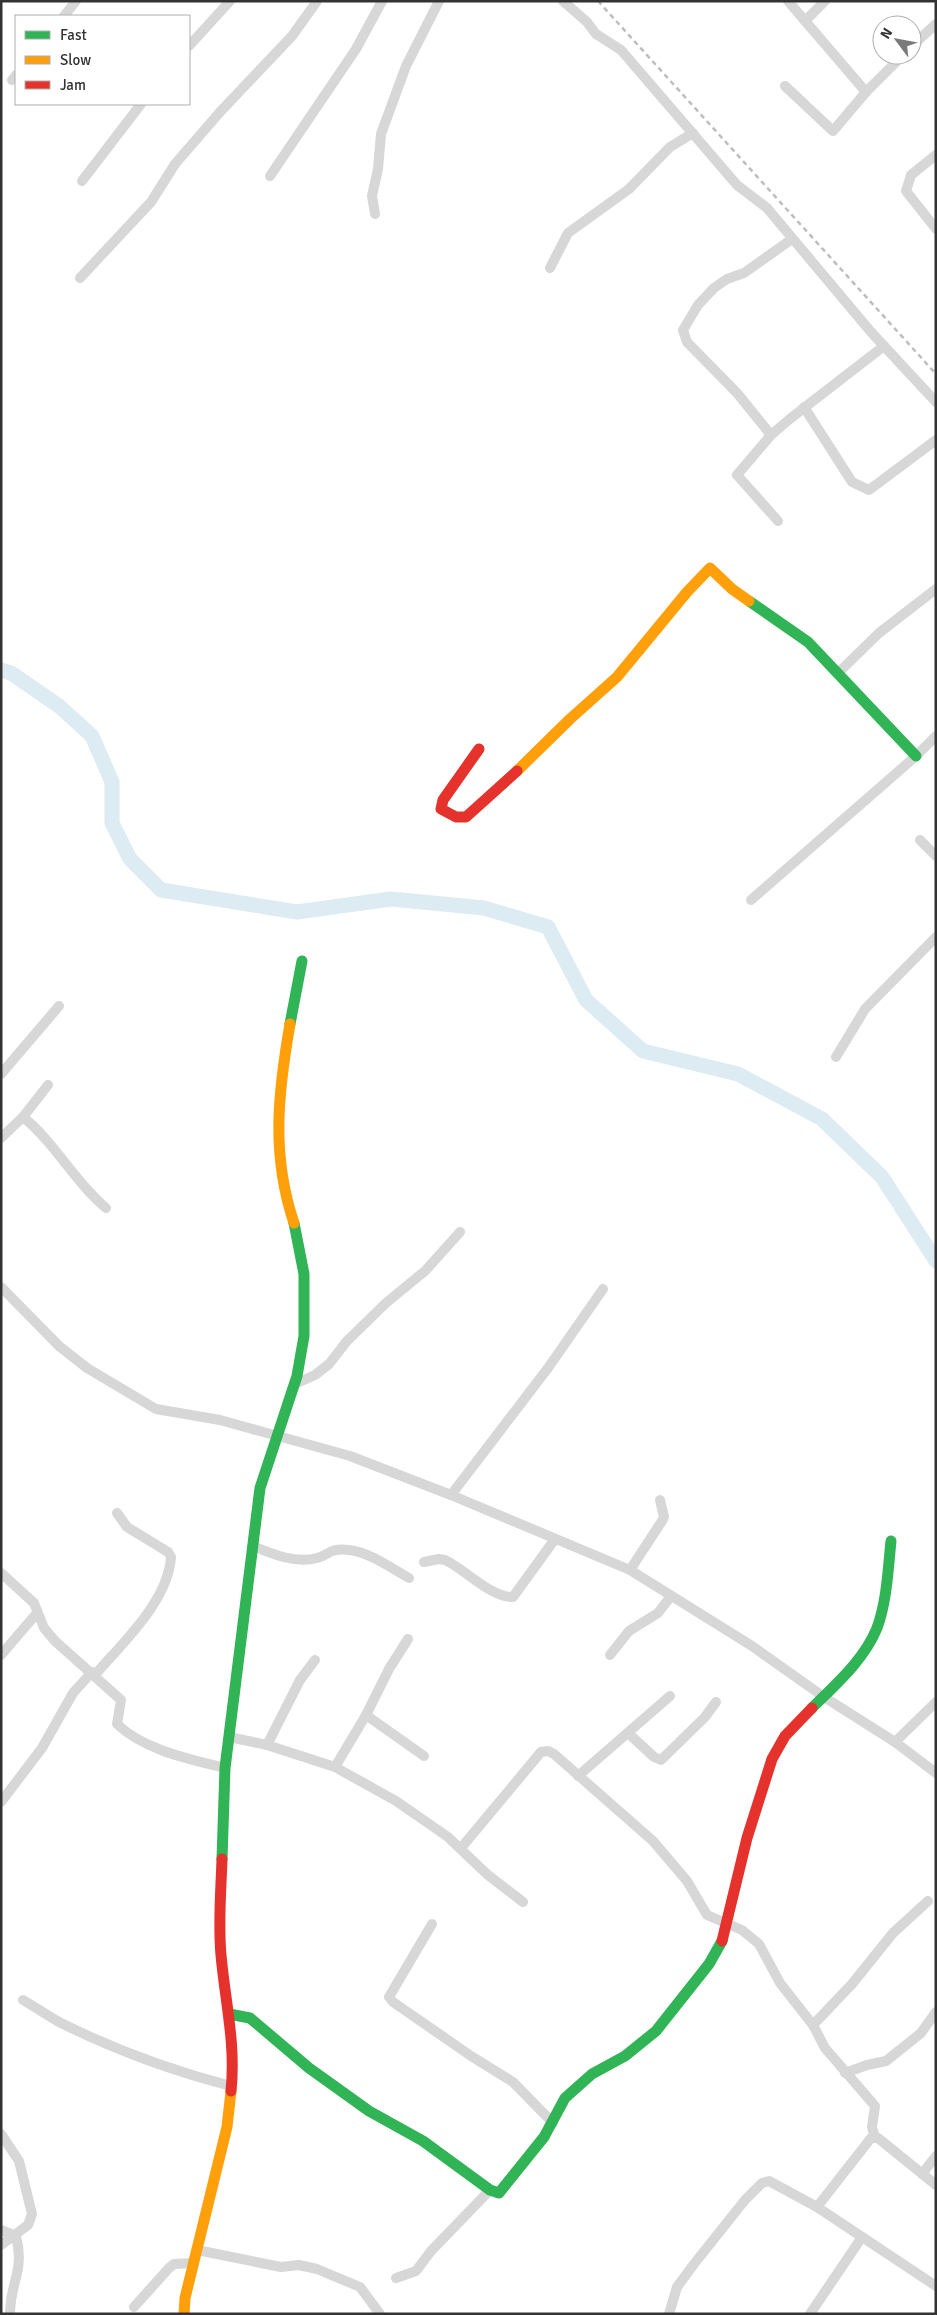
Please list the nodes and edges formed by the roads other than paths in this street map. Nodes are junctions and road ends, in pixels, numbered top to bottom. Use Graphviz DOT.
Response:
graph roads {
  1 [pos="76,1"];
  2 [pos="230,1"];
  3 [pos="317,1"];
  4 [pos="382,1"];
  5 [pos="439,1"];
  6 [pos="563,1"];
  7 [pos="788,1"];
  8 [pos="825,1"];
  9 [pos="65,15"];
  10 [pos="805,21"];
  11 [pos="936,24"];
  12 [pos="922,37"];
  13 [pos="190,45"];
  14 [pos="893,65"];
  15 [pos="785,86"];
  16 [pos="866,92"];
  17 [pos="139,105"];
  18 [pos="693,133"];
  19 [pos="936,155"];
  20 [pos="270,176"];
  21 [pos="82,181"];
  22 [pos="375,214"];
  23 [pos="936,229"];
  24 [pos="792,239"];
  25 [pos="550,268"];
  26 [pos="80,278"];
  27 [pos="884,346"];
  28 [pos="936,402"];
  29 [pos="804,407"];
  30 [pos="771,435"];
  31 [pos="936,440"];
  32 [pos="778,521"];
  33 [pos="936,589"];
  34 [pos="838,674"];
  35 [pos="936,736"];
  36 [pos="479,749"];
  37 [pos="916,756"];
  38 [pos="920,840"];
  39 [pos="936,856"];
  40 [pos="751,900"];
  41 [pos="936,937"];
  42 [pos="302,961"];
  43 [pos="59,1006"];
  44 [pos="836,1056"];
  45 [pos="1,1074"];
  46 [pos="48,1084"];
  47 [pos="23,1117"];
  48 [pos="1,1138"];
  49 [pos="106,1208"];
  50 [pos="460,1232"];
  51 [pos="1,1287"];
  52 [pos="603,1290"];
  53 [pos="297,1383"];
  54 [pos="277,1436"];
  55 [pos="451,1495"];
  56 [pos="660,1500"];
  57 [pos="117,1513"];
  58 [pos="555,1539"];
  59 [pos="891,1541"];
  60 [pos="253,1546"];
  61 [pos="424,1562"];
  62 [pos="630,1570"];
  63 [pos="1,1573"];
  64 [pos="409,1578"];
  65 [pos="671,1596"];
  66 [pos="37,1613"];
  67 [pos="408,1639"];
  68 [pos="1,1655"];
  69 [pos="610,1655"];
  70 [pos="316,1660"];
  71 [pos="93,1674"];
  72 [pos="670,1696"];
  73 [pos="824,1697"];
  74 [pos="716,1702"];
  75 [pos="936,1702"];
  76 [pos="366,1715"];
  77 [pos="628,1733"];
  78 [pos="229,1736"];
  79 [pos="895,1742"];
  80 [pos="267,1745"];
  81 [pos="424,1756"];
  82 [pos="335,1767"];
  83 [pos="225,1768"];
  84 [pos="936,1773"];
  85 [pos="578,1776"];
  86 [pos="1,1802"];
  87 [pos="461,1848"];
  88 [pos="928,1901"];
  89 [pos="523,1902"];
  90 [pos="432,1924"];
  91 [pos="727,1925"];
  92 [pos="23,2000"];
  93 [pos="936,2012"];
  94 [pos="229,2014"];
  95 [pos="813,2025"];
  96 [pos="846,2074"];
  97 [pos="231,2086"];
  98 [pos="553,2123"];
  99 [pos="1,2134"];
  100 [pos="875,2138"];
  101 [pos="936,2156"];
  102 [pos="922,2174"];
  103 [pos="936,2184"];
  104 [pos="490,2190"];
  105 [pos="817,2207"];
  106 [pos="1,2230"];
  107 [pos="16,2236"];
  108 [pos="862,2237"];
  109 [pos="1,2246"];
  110 [pos="197,2250"];
  111 [pos="193,2263"];
  112 [pos="396,2278"];
  113 [pos="936,2286"];
  114 [pos="134,2307"];
  115 [pos="10,2314"];
  116 [pos="184,2314"];
  117 [pos="380,2314"];
  118 [pos="669,2314"];
  119 [pos="810,2314"];
  1 -- 9 [label="street"];
  2 -- 13 [label="street"];
  3 -- 26 [label="street"];
  4 -- 20 [label="street"];
  5 -- 22 [label="street"];
  6 -- 18 [label="street"];
  7 -- 10 [label="street"];
  8 -- 10 [label="street"];
  10 -- 16 [label="street"];
  11 -- 12 [label="street"];
  14 -- 16 [label="street"];
  15 -- 16 [label="street"];
  17 -- 21 [label="street"];
  18 -- 24 [label="street"];
  18 -- 25 [label="street"];
  19 -- 23 [label="street"];
  24 -- 27 [label="street"];
  24 -- 30 [label="street"];
  27 -- 28 [label="street"];
  27 -- 29 [label="street"];
  29 -- 30 [label="street"];
  29 -- 31 [label="street"];
  30 -- 32 [label="street"];
  33 -- 34 [label="street"];
  34 -- 36 [label="street"];
  34 -- 37 [label="street"];
  35 -- 37 [label="street"];
  37 -- 40 [label="street"];
  38 -- 39 [label="street"];
  41 -- 44 [label="street"];
  42 -- 53 [label="street"];
  43 -- 45 [label="street"];
  46 -- 47 [label="street"];
  47 -- 48 [label="street"];
  47 -- 49 [label="street"];
  50 -- 53 [label="street"];
  51 -- 54 [label="street"];
  52 -- 55 [label="street"];
  53 -- 54 [label="street"];
  54 -- 55 [label="street"];
  54 -- 60 [label="street"];
  55 -- 58 [label="street"];
  56 -- 62 [label="street"];
  57 -- 71 [label="street"];
  58 -- 61 [label="street"];
  58 -- 62 [label="street"];
  59 -- 73 [label="street"];
  60 -- 64 [label="street"];
  60 -- 78 [label="street"];
  62 -- 65 [label="street"];
  63 -- 66 [label="street"];
  65 -- 69 [label="street"];
  65 -- 73 [label="street"];
  66 -- 68 [label="street"];
  66 -- 71 [label="street"];
  67 -- 76 [label="street"];
  70 -- 80 [label="street"];
  71 -- 83 [label="street"];
  71 -- 86 [label="street"];
  72 -- 77 [label="street"];
  73 -- 79 [label="street"];
  73 -- 91 [label="street"];
  74 -- 77 [label="street"];
  75 -- 79 [label="street"];
  76 -- 81 [label="street"];
  76 -- 82 [label="street"];
  77 -- 85 [label="street"];
  78 -- 80 [label="street"];
  78 -- 83 [label="street"];
  79 -- 84 [label="street"];
  80 -- 82 [label="street"];
  82 -- 87 [label="street"];
  83 -- 94 [label="street"];
  85 -- 87 [label="street"];
  85 -- 91 [label="street"];
  87 -- 89 [label="street"];
  88 -- 95 [label="street"];
  90 -- 98 [label="street"];
  91 -- 95 [label="street"];
  91 -- 98 [label="street"];
  92 -- 97 [label="street"];
  93 -- 96 [label="street"];
  94 -- 97 [label="street"];
  94 -- 104 [label="street"];
  95 -- 96 [label="street"];
  96 -- 100 [label="street"];
  97 -- 110 [label="street"];
  98 -- 104 [label="street"];
  99 -- 107 [label="street"];
  100 -- 102 [label="street"];
  100 -- 105 [label="street"];
  101 -- 102 [label="street"];
  102 -- 103 [label="street"];
  104 -- 112 [label="street"];
  105 -- 108 [label="street"];
  105 -- 118 [label="street"];
  106 -- 107 [label="street"];
  107 -- 109 [label="street"];
  107 -- 115 [label="street"];
  108 -- 113 [label="street"];
  108 -- 119 [label="street"];
  110 -- 111 [label="street"];
  110 -- 117 [label="street"];
  111 -- 114 [label="street"];
  111 -- 116 [label="street"];
}
